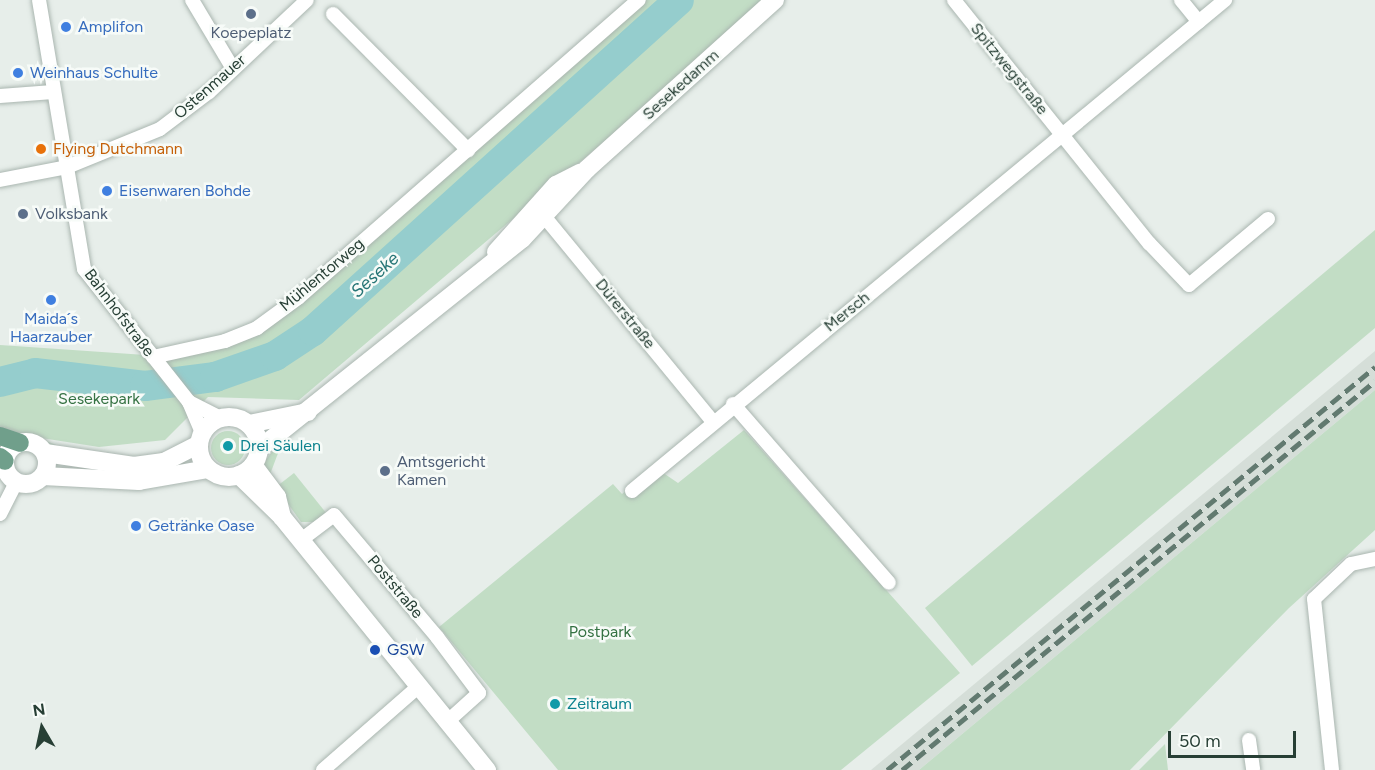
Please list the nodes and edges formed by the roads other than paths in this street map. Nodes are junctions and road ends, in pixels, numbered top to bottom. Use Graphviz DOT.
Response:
graph roads {
  1 [pos="39,0"];
  2 [pos="192,0"];
  3 [pos="307,0"];
  4 [pos="639,0"];
  5 [pos="775,0"];
  6 [pos="954,0"];
  7 [pos="1181,0"];
  8 [pos="1225,0"];
  9 [pos="333,14"];
  10 [pos="1199,22"];
  11 [pos="232,67"];
  12 [pos="53,92"];
  13 [pos="0,96"];
  14 [pos="1064,137"];
  15 [pos="468,150"];
  16 [pos="67,167"];
  17 [pos="0,180"];
  18 [pos="541,212"];
  19 [pos="1268,219"];
  20 [pos="153,357"];
  21 [pos="189,402"];
  22 [pos="733,404"];
  23 [pos="308,412"];
  24 [pos="221,417"];
  25 [pos="712,422"];
  26 [pos="249,424"];
  27 [pos="0,436"];
  28 [pos="200,439"];
  29 [pos="20,443"];
  30 [pos="45,453"];
  31 [pos="2,459"];
  32 [pos="250,463"];
  33 [pos="207,469"];
  34 [pos="43,476"];
  35 [pos="16,482"];
  36 [pos="632,491"];
  37 [pos="0,514"];
  38 [pos="301,540"];
  39 [pos="1375,559"];
  40 [pos="889,583"];
  41 [pos="419,686"];
  42 [pos="448,721"];
  43 [pos="1250,740"];
  44 [pos="322,770"];
  45 [pos="487,770"];
  46 [pos="1253,770"];
  47 [pos="1326,770"];
  48 [pos="1332,770"];
  1 -- 12 [label="street, Bahnhofstraße"];
  2 -- 11 [label="street"];
  3 -- 11 [label="street, Ostenmauer"];
  4 -- 15 [label="street, Mühlentorweg"];
  5 -- 18 [label="street, Sesekedamm"];
  6 -- 14 [label="street, Spitzwegstraße"];
  7 -- 10 [label="street"];
  8 -- 10 [label="street, Mersch"];
  9 -- 15 [label="street"];
  10 -- 14 [label="street, Mersch"];
  11 -- 16 [label="street, Ostenmauer"];
  12 -- 13 [label="street"];
  12 -- 16 [label="street, Bahnhofstraße"];
  14 -- 19 [label="street"];
  14 -- 22 [label="street, Mersch"];
  15 -- 20 [label="street, Mühlentorweg"];
  16 -- 17 [label="street, Ostenmauer"];
  16 -- 20 [label="street, Bahnhofstraße"];
  18 -- 23 [label="street, Sesekedamm"];
  18 -- 25 [label="street, Dürerstraße"];
  20 -- 21 [label="street, Bahnhofstraße"];
  21 -- 24 [label="street, Bahnhofstraße"];
  21 -- 28 [label="street, Bahnhofstraße"];
  22 -- 25 [label="street, Mersch"];
  22 -- 40 [label="street"];
  23 -- 26 [label="street, Sesekedamm"];
  23 -- 32 [label="street, Sesekedamm"];
  24 -- 26 [label="street, Sesekedamm"];
  24 -- 28 [label="street"];
  25 -- 36 [label="street, Mersch"];
  26 -- 32 [label="street"];
  27 -- 29 [label="main road"];
  28 -- 30 [label="street"];
  28 -- 33 [label="street"];
  29 -- 30 [label="street"];
  29 -- 31 [label="street"];
  30 -- 34 [label="street"];
  31 -- 35 [label="street"];
  32 -- 33 [label="street"];
  32 -- 38 [label="street"];
  33 -- 34 [label="street"];
  34 -- 35 [label="street"];
  35 -- 37 [label="street"];
  38 -- 41 [label="street"];
  38 -- 42 [label="street, Poststraße"];
  39 -- 48 [label="street"];
  41 -- 42 [label="street"];
  41 -- 44 [label="street"];
  42 -- 45 [label="street"];
  43 -- 46 [label="street"];
  47 -- 48 [label="street"];
}
